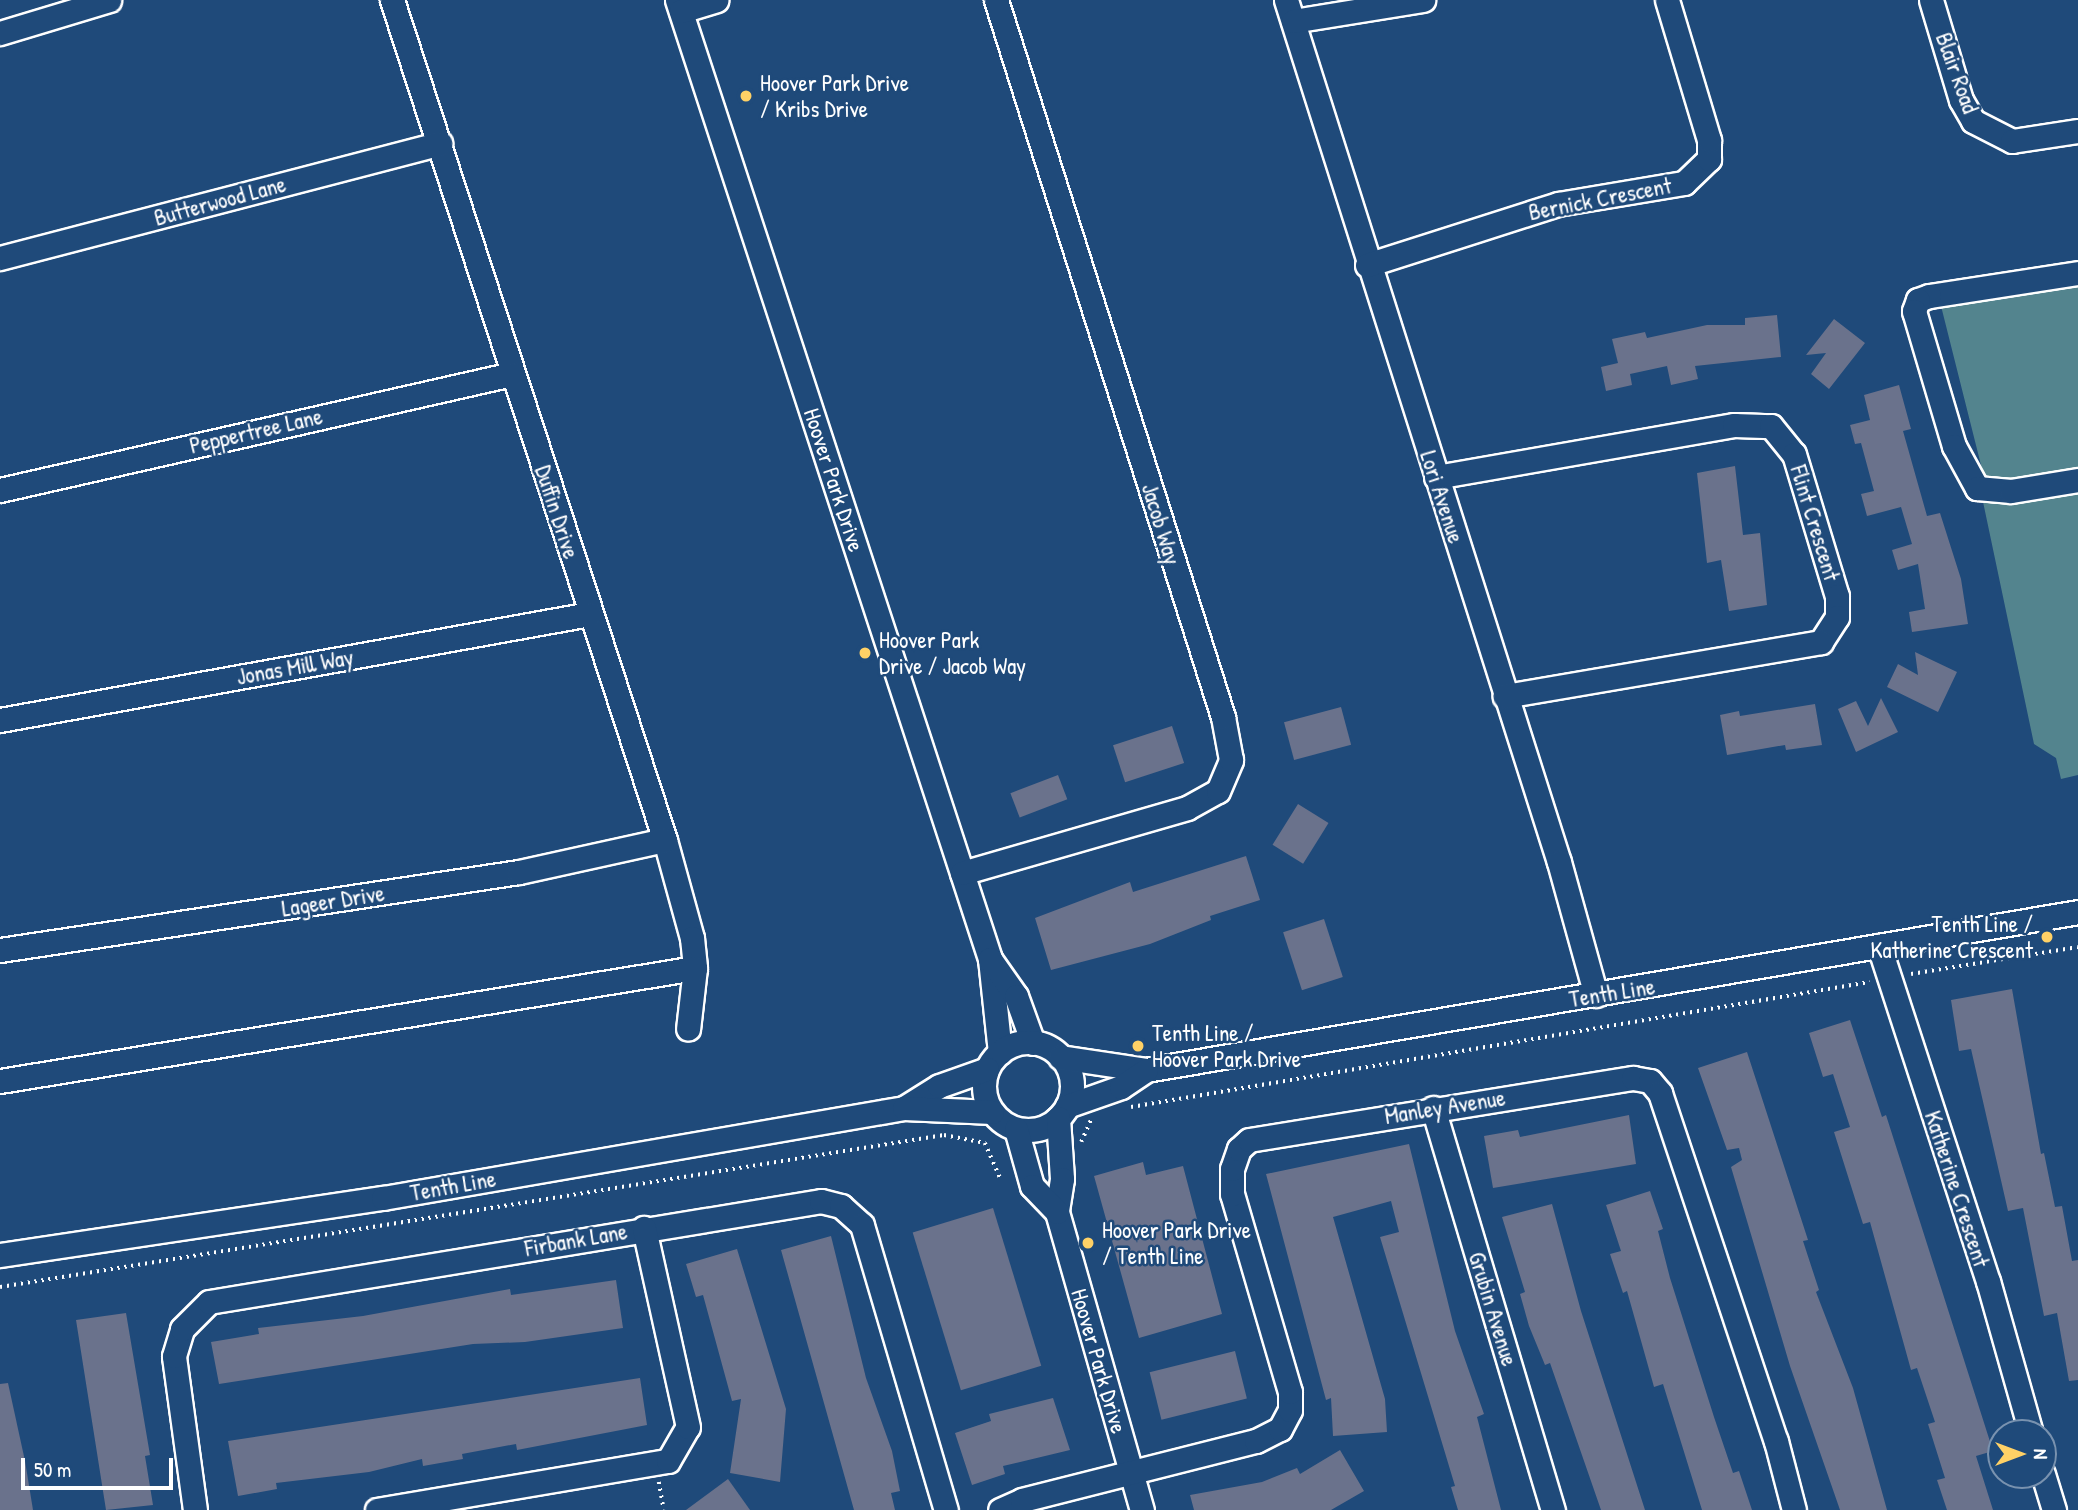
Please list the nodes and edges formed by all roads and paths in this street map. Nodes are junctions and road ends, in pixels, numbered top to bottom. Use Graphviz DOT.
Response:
graph roads {
  1 [pos="109,0"];
  2 [pos="392,0"];
  3 [pos="716,0"];
  4 [pos="996,0"];
  5 [pos="1423,0"];
  6 [pos="1667,0"];
  7 [pos="1931,0"];
  8 [pos="679,6"];
  9 [pos="1289,11"];
  10 [pos="0,33"];
  11 [pos="2078,131"];
  12 [pos="440,143"];
  13 [pos="0,258"];
  14 [pos="1367,265"];
  15 [pos="2078,273"];
  16 [pos="512,374"];
  17 [pos="1436,477"];
  18 [pos="2078,480"];
  19 [pos="0,490"];
  20 [pos="590,614"];
  21 [pos="1505,696"];
  22 [pos="0,720"];
  23 [pos="665,840"];
  24 [pos="962,873"];
  25 [pos="2078,912"];
  26 [pos="1879,946"];
  27 [pos="2078,947"];
  28 [pos="0,950"];
  29 [pos="990,959"];
  30 [pos="695,968"];
  31 [pos="1889,979"];
  32 [pos="1596,995"];
  33 [pos="688,1029"];
  34 [pos="1033,1043"];
  35 [pos="1060,1057"];
  36 [pos="993,1061"];
  37 [pos="1146,1070"];
  38 [pos="0,1081"];
  39 [pos="904,1108"];
  40 [pos="1433,1108"];
  41 [pos="1119,1110"];
  42 [pos="992,1112"];
  43 [pos="1063,1112"];
  44 [pos="1103,1115"];
  45 [pos="1016,1129"];
  46 [pos="1082,1150"];
  47 [pos="1001,1180"];
  48 [pos="1057,1212"];
  49 [pos="644,1228"];
  50 [pos="0,1255"];
  51 [pos="0,1287"];
  52 [pos="2027,1419"];
  53 [pos="656,1463"];
  54 [pos="1130,1473"];
  55 [pos="2048,1489"];
  56 [pos="195,1510"];
  57 [pos="377,1510"];
  58 [pos="663,1510"];
  59 [pos="946,1510"];
  60 [pos="1000,1510"];
  61 [pos="1142,1510"];
  62 [pos="1553,1510"];
  63 [pos="1794,1510"];
  64 [pos="2054,1510"];
  1 -- 10 [label="street"];
  2 -- 12 [label="street, Duffin Drive"];
  3 -- 8 [label="street"];
  4 -- 24 [label="street, Jacob Way"];
  5 -- 9 [label="street"];
  6 -- 14 [label="street, Bernick Crescent"];
  7 -- 11 [label="street, Blair Road"];
  8 -- 24 [label="street, Hoover Park Drive"];
  9 -- 14 [label="street, Lori Avenue"];
  12 -- 13 [label="street, Butterwood Lane"];
  12 -- 16 [label="street, Duffin Drive"];
  14 -- 17 [label="street, Lori Avenue"];
  15 -- 18 [label="street"];
  16 -- 19 [label="street, Peppertree Lane"];
  16 -- 20 [label="street, Duffin Drive"];
  17 -- 21 [label="street, Lori Avenue"];
  17 -- 21 [label="street, Flint Crescent"];
  20 -- 22 [label="street, Jonas Mill Way"];
  20 -- 23 [label="street, Duffin Drive"];
  21 -- 32 [label="street, Lori Avenue"];
  23 -- 28 [label="street, Lageer Drive"];
  23 -- 30 [label="street, Duffin Drive"];
  24 -- 29 [label="street, Hoover Park Drive"];
  25 -- 26 [label="street, Tenth Line"];
  26 -- 31 [label="street, Katherine Crescent"];
  26 -- 32 [label="street, Tenth Line"];
  27 -- 31 [label="path"];
  29 -- 34 [label="street, Hoover Park Drive"];
  29 -- 36 [label="street, Hoover Park Drive"];
  30 -- 33 [label="street, Duffin Drive"];
  30 -- 38 [label="street"];
  31 -- 41 [label="path"];
  31 -- 52 [label="street, Katherine Crescent"];
  32 -- 37 [label="street, Tenth Line"];
  34 -- 35 [label="street"];
  34 -- 36 [label="street"];
  35 -- 37 [label="street, Tenth Line"];
  35 -- 43 [label="street"];
  36 -- 39 [label="street, Tenth Line"];
  36 -- 42 [label="street"];
  37 -- 43 [label="street, Tenth Line"];
  39 -- 42 [label="street, Tenth Line"];
  39 -- 50 [label="street, Tenth Line"];
  40 -- 54 [label="street, Manley Avenue"];
  40 -- 62 [label="street, Grubin Avenue"];
  40 -- 63 [label="street, Manley Avenue"];
  42 -- 45 [label="street"];
  43 -- 45 [label="street"];
  43 -- 48 [label="street, Hoover Park Drive"];
  44 -- 46 [label="path"];
  45 -- 48 [label="street, Hoover Park Drive"];
  47 -- 51 [label="path"];
  48 -- 54 [label="street, Hoover Park Drive"];
  49 -- 53 [label="street"];
  49 -- 56 [label="street, Firbank Lane"];
  49 -- 59 [label="street, Firbank Lane"];
  53 -- 57 [label="street"];
  53 -- 58 [label="path"];
  54 -- 60 [label="street, Manley Avenue"];
  54 -- 61 [label="street, Hoover Park Drive"];
  55 -- 64 [label="street"];
}
